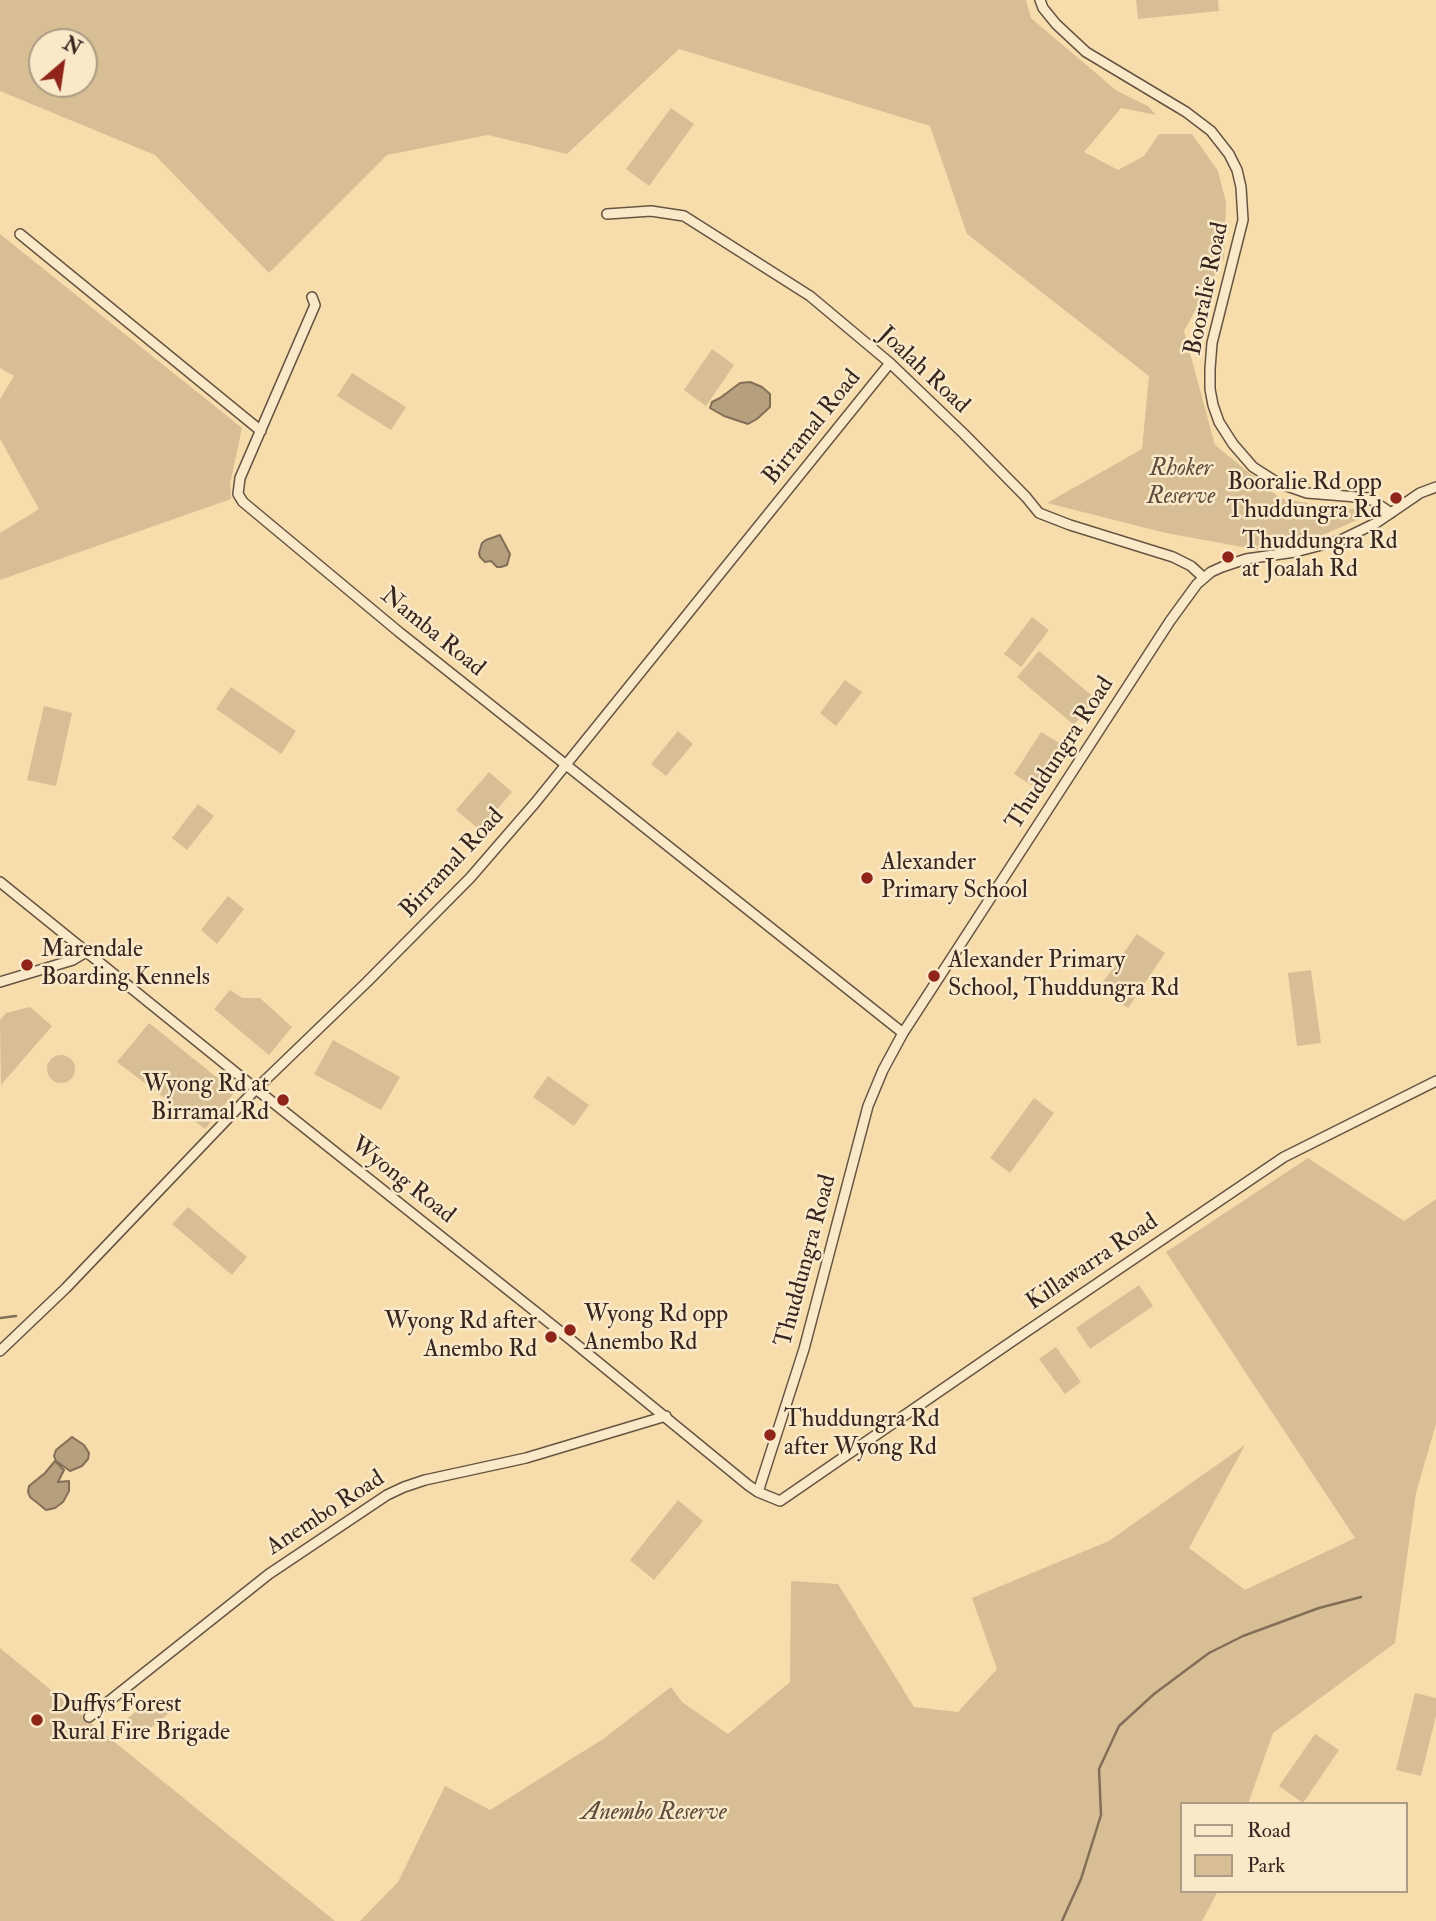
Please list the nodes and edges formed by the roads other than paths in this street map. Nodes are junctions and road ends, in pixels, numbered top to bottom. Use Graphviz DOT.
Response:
graph roads {
  1 [pos="1040,0"];
  2 [pos="607,215"];
  3 [pos="20,234"];
  4 [pos="312,297"];
  5 [pos="890,363"];
  6 [pos="261,430"];
  7 [pos="1436,486"];
  8 [pos="1391,513"];
  9 [pos="1204,578"];
  10 [pos="566,764"];
  11 [pos="0,882"];
  12 [pos="86,952"];
  13 [pos="0,982"];
  14 [pos="903,1034"];
  15 [pos="1436,1082"];
  16 [pos="256,1089"];
  17 [pos="0,1352"];
  18 [pos="666,1416"];
  19 [pos="758,1492"];
  20 [pos="784,1499"];
  21 [pos="89,1717"];
  1 -- 8 [label="street, Booralie Road"];
  2 -- 5 [label="street, Joalah Road"];
  3 -- 6 [label="street"];
  4 -- 6 [label="street, Namba Road"];
  5 -- 9 [label="street, Joalah Road"];
  5 -- 10 [label="street, Birramal Road"];
  6 -- 10 [label="street, Namba Road"];
  7 -- 8 [label="street"];
  8 -- 9 [label="street, Thuddungra Road"];
  9 -- 14 [label="street, Thuddungra Road"];
  10 -- 14 [label="street, Namba Road"];
  10 -- 16 [label="street, Birramal Road"];
  11 -- 12 [label="street, Wyong Road"];
  12 -- 13 [label="street"];
  12 -- 16 [label="street, Wyong Road"];
  14 -- 19 [label="street, Thuddungra Road"];
  15 -- 20 [label="street, Killawarra Road"];
  16 -- 17 [label="street, Birramal Road"];
  16 -- 18 [label="street, Wyong Road"];
  18 -- 19 [label="street, Wyong Road"];
  18 -- 21 [label="street, Anembo Road"];
  19 -- 20 [label="street, Wyong Road"];
}
